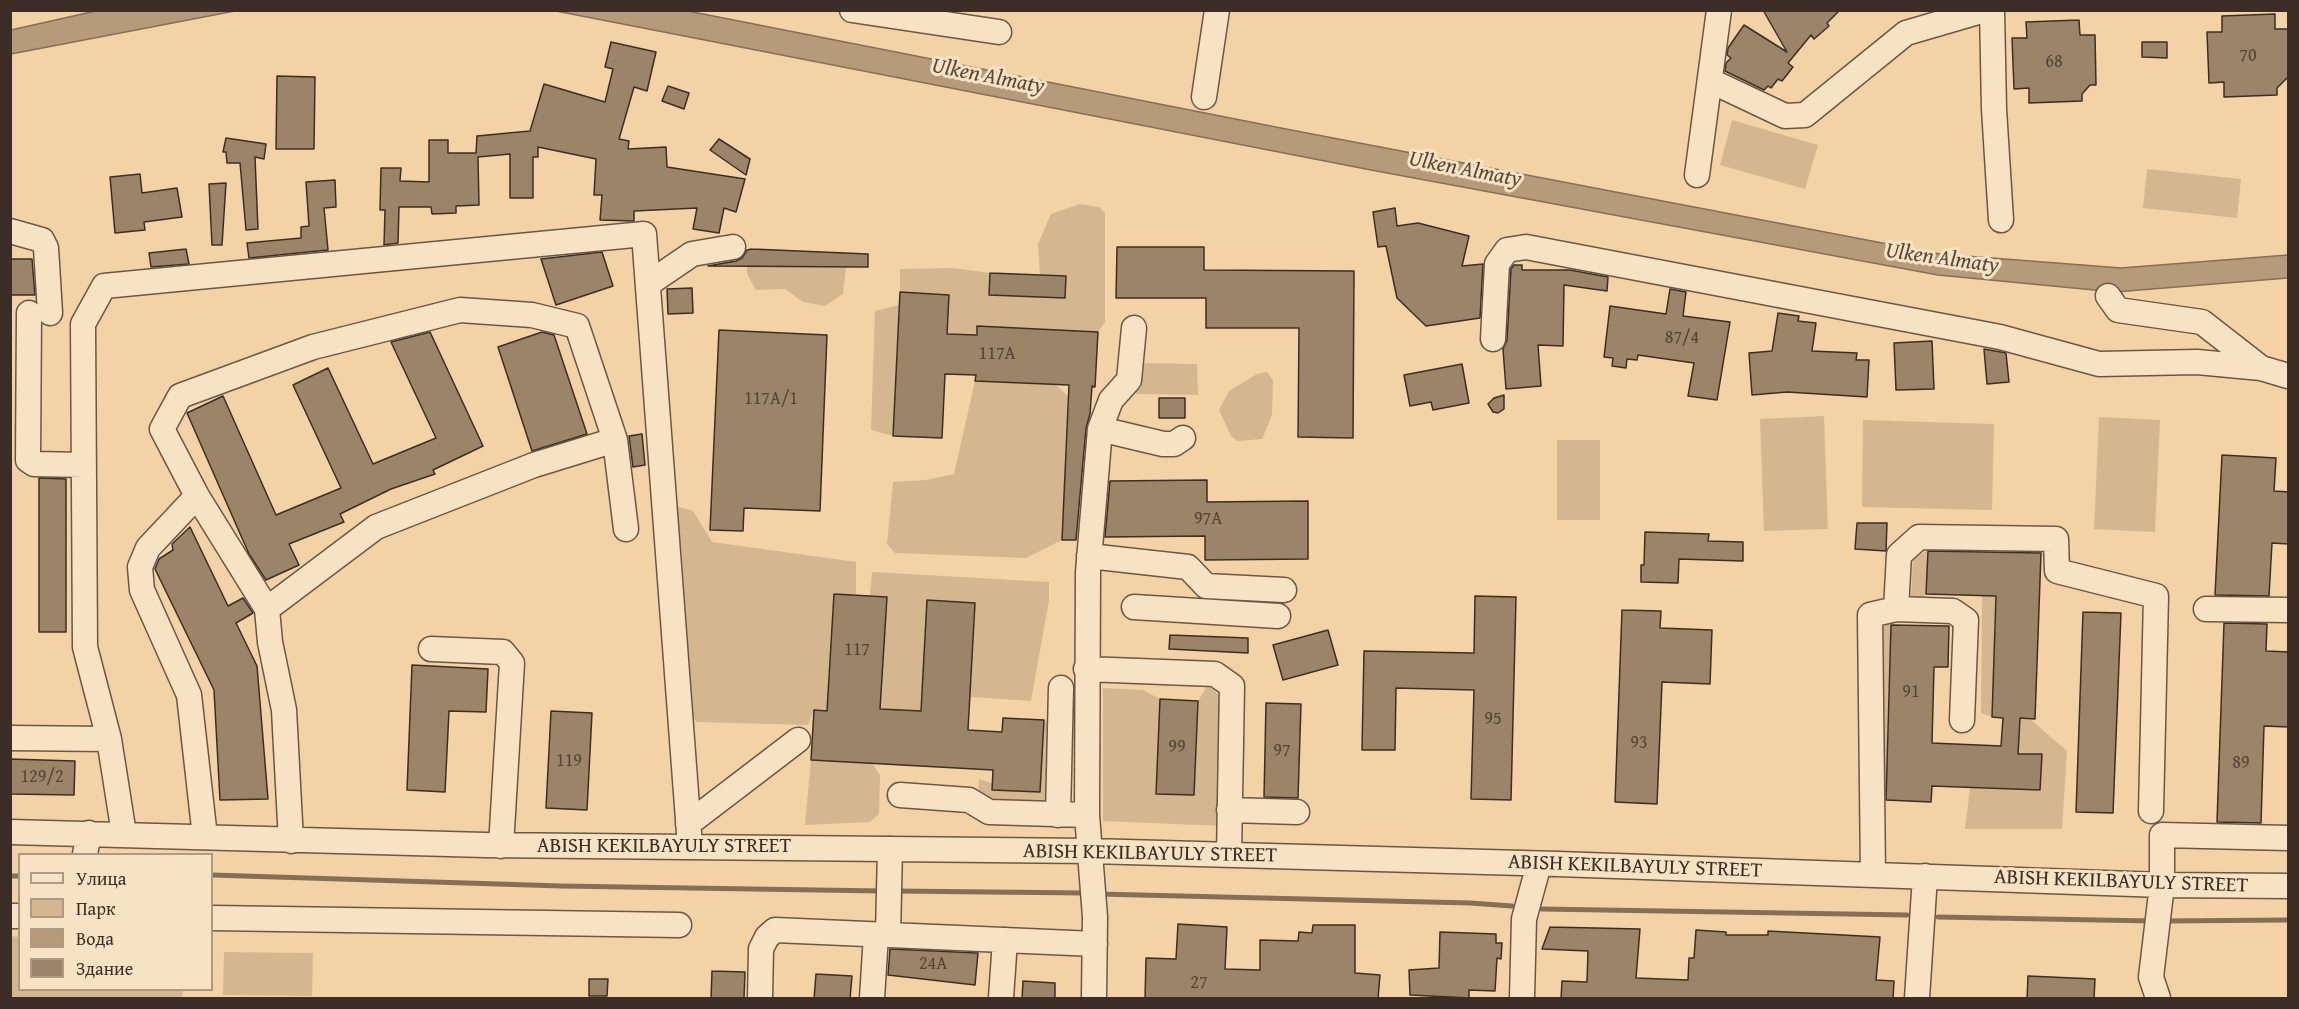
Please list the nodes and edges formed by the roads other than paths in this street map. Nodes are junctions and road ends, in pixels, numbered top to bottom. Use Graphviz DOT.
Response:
graph roads {
  1 [pos="852,10"];
  2 [pos="1218,10"];
  3 [pos="1719,10"];
  4 [pos="1985,10"];
  5 [pos="1992,10"];
  6 [pos="999,32"];
  7 [pos="1712,81"];
  8 [pos="1204,97"];
  9 [pos="1697,175"];
  10 [pos="2001,220"];
  11 [pos="10,231"];
  12 [pos="733,247"];
  13 [pos="10,248"];
  14 [pos="46,248"];
  15 [pos="648,284"];
  16 [pos="2108,296"];
  17 [pos="30,313"];
  18 [pos="83,324"];
  19 [pos="1134,328"];
  20 [pos="1493,339"];
  21 [pos="2261,368"];
  22 [pos="2289,376"];
  23 [pos="1100,429"];
  24 [pos="1183,438"];
  25 [pos="615,440"];
  26 [pos="84,465"];
  27 [pos="197,496"];
  28 [pos="626,529"];
  29 [pos="1089,556"];
  30 [pos="1206,586"];
  31 [pos="1284,590"];
  32 [pos="1134,606"];
  33 [pos="267,609"];
  34 [pos="1896,609"];
  35 [pos="2206,609"];
  36 [pos="2289,610"];
  37 [pos="1203,611"];
  38 [pos="1278,616"];
  39 [pos="431,649"];
  40 [pos="1086,669"];
  41 [pos="1061,688"];
  42 [pos="1962,720"];
  43 [pos="10,738"];
  44 [pos="109,739"];
  45 [pos="798,740"];
  46 [pos="900,795"];
  47 [pos="1229,810"];
  48 [pos="2151,811"];
  49 [pos="1297,812"];
  50 [pos="1058,815"];
  51 [pos="1087,815"];
  52 [pos="10,832"];
  53 [pos="124,834"];
  54 [pos="689,835"];
  55 [pos="205,837"];
  56 [pos="2289,838"];
  57 [pos="291,841"];
  58 [pos="87,844"];
  59 [pos="501,846"];
  60 [pos="1090,851"];
  61 [pos="890,853"];
  62 [pos="1228,855"];
  63 [pos="1539,864"];
  64 [pos="1873,874"];
  65 [pos="1924,876"];
  66 [pos="2162,885"];
  67 [pos="2289,886"];
  68 [pos="213,918"];
  69 [pos="679,925"];
  70 [pos="882,935"];
  71 [pos="1005,940"];
  72 [pos="1095,944"];
  73 [pos="760,999"];
  74 [pos="872,999"];
  75 [pos="1002,999"];
  76 [pos="1094,999"];
  77 [pos="1522,999"];
  78 [pos="1917,999"];
  79 [pos="2158,999"];
  1 -- 6 [label="street"];
  2 -- 8 [label="street"];
  3 -- 7 [label="street"];
  4 -- 7 [label="street"];
  5 -- 10 [label="street"];
  7 -- 9 [label="street"];
  11 -- 14 [label="street"];
  12 -- 15 [label="street"];
  13 -- 14 [label="street"];
  14 -- 17 [label="street"];
  15 -- 18 [label="street"];
  15 -- 54 [label="street"];
  16 -- 21 [label="street"];
  17 -- 18 [label="street"];
  17 -- 26 [label="street"];
  18 -- 26 [label="street"];
  19 -- 23 [label="street"];
  20 -- 21 [label="street"];
  21 -- 22 [label="street"];
  23 -- 24 [label="street"];
  23 -- 29 [label="street"];
  25 -- 27 [label="street"];
  25 -- 28 [label="street"];
  25 -- 33 [label="street"];
  26 -- 44 [label="street"];
  27 -- 33 [label="street"];
  27 -- 55 [label="street"];
  29 -- 30 [label="street"];
  29 -- 40 [label="street"];
  30 -- 31 [label="street"];
  30 -- 37 [label="street"];
  32 -- 37 [label="street"];
  33 -- 57 [label="street"];
  34 -- 42 [label="street"];
  34 -- 48 [label="street"];
  34 -- 64 [label="street"];
  35 -- 36 [label="street"];
  37 -- 38 [label="street"];
  39 -- 59 [label="street"];
  40 -- 47 [label="street"];
  40 -- 51 [label="street"];
  41 -- 50 [label="street"];
  43 -- 44 [label="street"];
  44 -- 53 [label="street"];
  45 -- 54 [label="street"];
  46 -- 50 [label="street"];
  47 -- 49 [label="street"];
  47 -- 62 [label="street"];
  50 -- 51 [label="street"];
  51 -- 60 [label="street"];
  52 -- 58 [label="street, ABISH KEKILBAYULY STREET"];
  53 -- 55 [label="street, ABISH KEKILBAYULY STREET"];
  53 -- 58 [label="street, ABISH KEKILBAYULY STREET"];
  54 -- 59 [label="street, ABISH KEKILBAYULY STREET"];
  54 -- 61 [label="street, ABISH KEKILBAYULY STREET"];
  55 -- 57 [label="street, ABISH KEKILBAYULY STREET"];
  56 -- 66 [label="street"];
  57 -- 59 [label="street, ABISH KEKILBAYULY STREET"];
  60 -- 61 [label="street, ABISH KEKILBAYULY STREET"];
  60 -- 62 [label="street, ABISH KEKILBAYULY STREET"];
  60 -- 72 [label="street"];
  61 -- 70 [label="street"];
  62 -- 63 [label="street, ABISH KEKILBAYULY STREET"];
  63 -- 64 [label="street, ABISH KEKILBAYULY STREET"];
  63 -- 77 [label="street"];
  64 -- 65 [label="street, ABISH KEKILBAYULY STREET"];
  65 -- 66 [label="street, ABISH KEKILBAYULY STREET"];
  65 -- 78 [label="street"];
  66 -- 67 [label="street, ABISH KEKILBAYULY STREET"];
  66 -- 79 [label="street"];
  68 -- 69 [label="street"];
  70 -- 71 [label="street"];
  70 -- 73 [label="street"];
  70 -- 74 [label="street"];
  71 -- 72 [label="street"];
  71 -- 75 [label="street"];
  72 -- 76 [label="street"];
}
